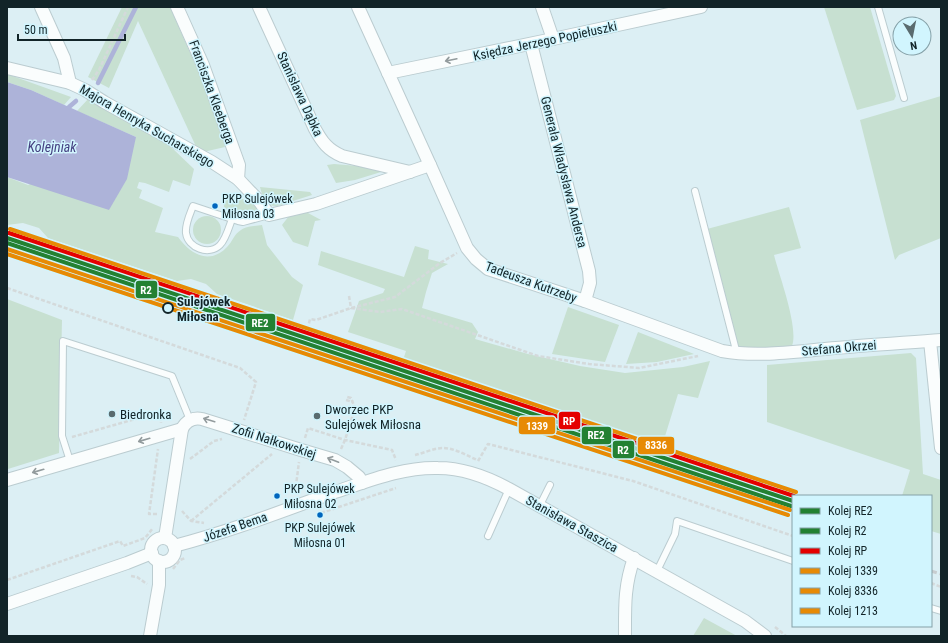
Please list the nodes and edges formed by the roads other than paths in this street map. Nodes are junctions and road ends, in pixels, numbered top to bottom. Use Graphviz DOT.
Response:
graph roads {
  1 [pos="41,7"];
  2 [pos="177,7"];
  3 [pos="259,7"];
  4 [pos="358,7"];
  5 [pos="542,7"];
  6 [pos="701,7"];
  7 [pos="878,7"];
  8 [pos="554,39"];
  9 [pos="531,44"];
  10 [pos="7,68"];
  11 [pos="388,73"];
  12 [pos="70,83"];
  13 [pos="904,98"];
  14 [pos="430,165"];
  15 [pos="410,172"];
  16 [pos="238,179"];
  17 [pos="695,191"];
  18 [pos="269,215"];
  19 [pos="232,219"];
  20 [pos="584,301"];
  21 [pos="936,340"];
  22 [pos="738,354"];
  23 [pos="186,424"];
  24 [pos="941,448"];
  25 [pos="68,457"];
  26 [pos="7,480"];
  27 [pos="362,483"];
  28 [pos="550,485"];
  29 [pos="509,489"];
  30 [pos="539,507"];
  31 [pos="488,536"];
  32 [pos="164,538"];
  33 [pos="174,546"];
  34 [pos="156,557"];
  35 [pos="634,558"];
  36 [pos="792,561"];
  37 [pos="657,571"];
  38 [pos="7,604"];
  39 [pos="150,636"];
  40 [pos="625,636"];
  41 [pos="765,636"];
  1 -- 12 [label="street"];
  2 -- 16 [label="street, Franciszka Kleeberga"];
  3 -- 15 [label="street, Stanisława Dąbka"];
  4 -- 11 [label="street, Tadeusza Kutrzeby"];
  5 -- 8 [label="street"];
  6 -- 8 [label="street, Księdza Jerzego Popiełuszki"];
  7 -- 13 [label="lane"];
  8 -- 9 [label="street, Księdza Jerzego Popiełuszki"];
  9 -- 11 [label="street, Księdza Jerzego Popiełuszki, one-way"];
  9 -- 20 [label="street, Generała Władysława Andersa"];
  10 -- 12 [label="street, Majora Henryka Sucharskiego"];
  11 -- 14 [label="street, Tadeusza Kutrzeby"];
  12 -- 16 [label="street, Majora Henryka Sucharskiego"];
  14 -- 15 [label="street"];
  14 -- 20 [label="street, Tadeusza Kutrzeby"];
  15 -- 18 [label="street"];
  16 -- 18 [label="street, Majora Henryka Sucharskiego"];
  17 -- 22 [label="lane"];
  18 -- 19 [label="lane"];
  19 -- 19 [label="lane"];
  20 -- 22 [label="street, Tadeusza Kutrzeby"];
  21 -- 22 [label="street, Stefana Okrzei"];
  21 -- 24 [label="street"];
  23 -- 25 [label="street, Zofii Nałkowskiej, one-way"];
  23 -- 25 [label="lane"];
  27 -- 23 [label="street, Zofii Nałkowskiej, one-way"];
  23 -- 32 [label="street"];
  25 -- 26 [label="street, Zofii Nałkowskiej, one-way"];
  27 -- 29 [label="street, Stanisława Staszica"];
  27 -- 33 [label="street, Józefa Bema"];
  28 -- 30 [label="lane"];
  29 -- 30 [label="street, Stanisława Staszica"];
  29 -- 31 [label="lane"];
  30 -- 35 [label="street, Stanisława Staszica"];
  32 -- 33 [label="street"];
  32 -- 34 [label="street"];
  33 -- 34 [label="street"];
  34 -- 38 [label="street"];
  34 -- 39 [label="street"];
  35 -- 37 [label="street, Stanisława Staszica"];
  35 -- 40 [label="street"];
  36 -- 37 [label="lane"];
  37 -- 41 [label="street, Stanisława Staszica"];
}
